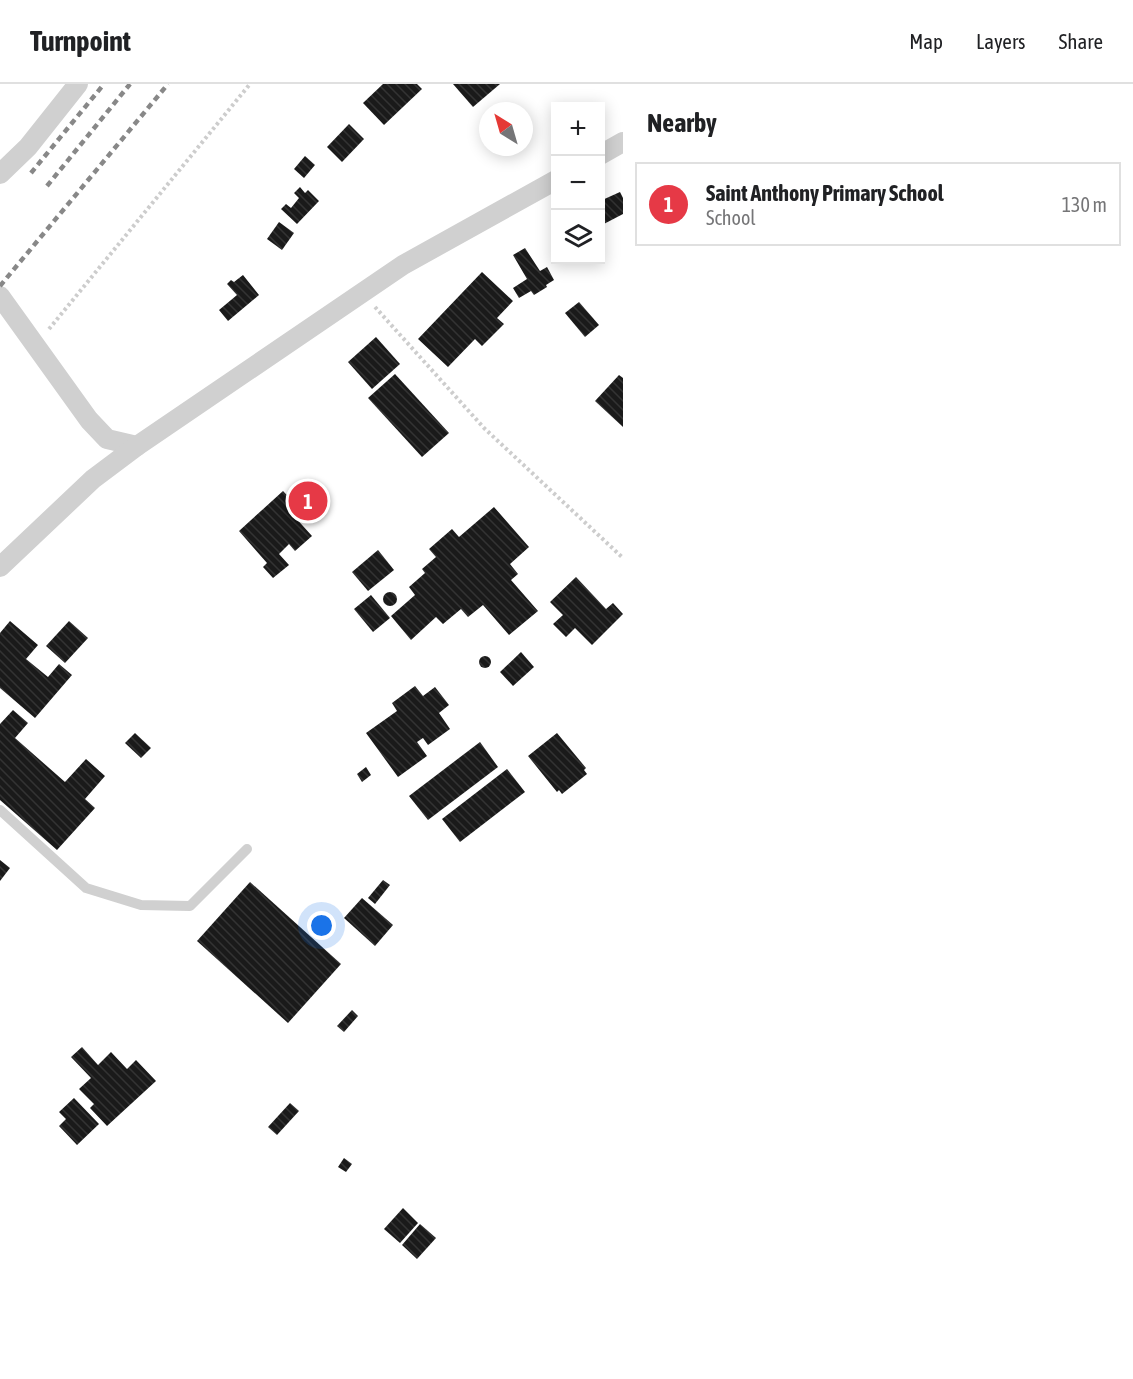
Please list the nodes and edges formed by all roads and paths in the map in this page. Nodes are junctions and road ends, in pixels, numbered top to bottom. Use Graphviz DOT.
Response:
graph roads {
  1 [pos="78,84"];
  2 [pos="250,84"];
  3 [pos="623,142"];
  4 [pos="605,152"];
  5 [pos="0,174"];
  6 [pos="551,182"];
  7 [pos="363,293"];
  8 [pos="0,296"];
  9 [pos="35,345"];
  10 [pos="137,446"];
  11 [pos="623,558"];
  12 [pos="0,567"];
  13 [pos="0,810"];
  14 [pos="247,849"];
  1 -- 5 [label="street"];
  2 -- 9 [label="path"];
  3 -- 4 [label="street"];
  6 -- 7 [label="street"];
  7 -- 10 [label="street"];
  7 -- 11 [label="path"];
  8 -- 9 [label="street"];
  9 -- 10 [label="street"];
  10 -- 12 [label="street"];
  13 -- 14 [label="lane"];
}
